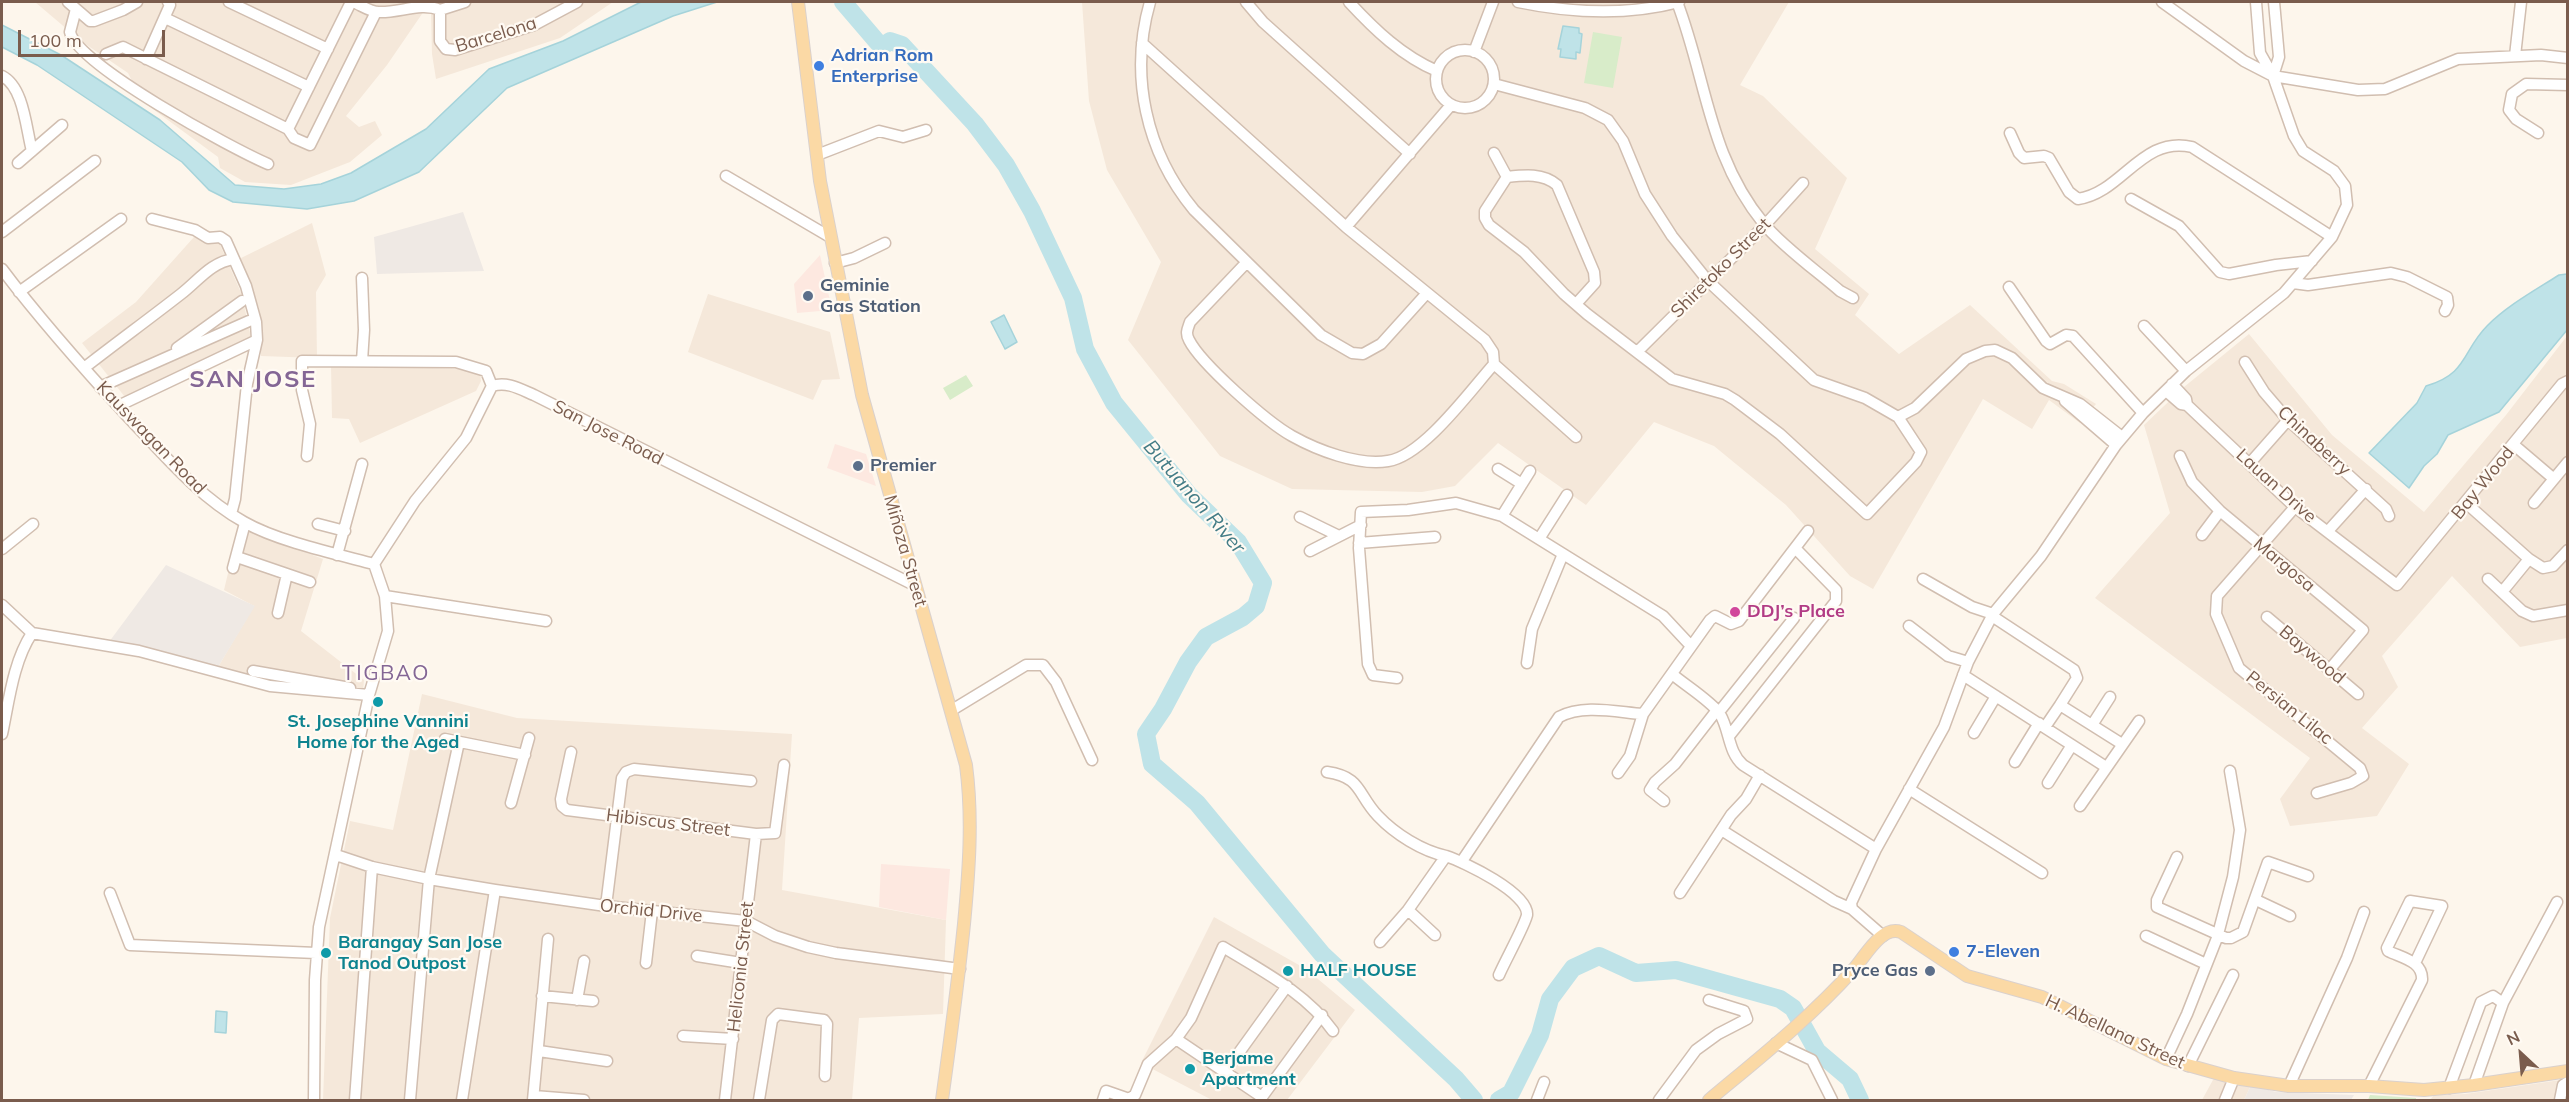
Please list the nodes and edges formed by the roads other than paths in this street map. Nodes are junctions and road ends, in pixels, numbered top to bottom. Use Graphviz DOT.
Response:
graph roads {
  1 [pos="137,2"];
  2 [pos="168,2"];
  3 [pos="229,2"];
  4 [pos="352,2"];
  5 [pos="465,2"];
  6 [pos="578,2"];
  7 [pos="798,2"];
  8 [pos="1150,2"];
  9 [pos="1246,2"];
  10 [pos="1349,2"];
  11 [pos="1493,2"];
  12 [pos="1518,2"];
  13 [pos="1678,2"];
  14 [pos="2162,2"];
  15 [pos="2274,2"];
  16 [pos="2521,2"];
  17 [pos="2256,3"];
  18 [pos="424,4"];
  19 [pos="72,5"];
  20 [pos="120,6"];
  21 [pos="440,10"];
  22 [pos="376,12"];
  23 [pos="165,18"];
  24 [pos="1142,44"];
  25 [pos="327,49"];
  26 [pos="1474,52"];
  27 [pos="106,54"];
  28 [pos="2515,56"];
  29 [pos="2568,58"];
  30 [pos="146,59"];
  31 [pos="1437,70"];
  32 [pos="2,76"];
  33 [pos="2273,76"];
  34 [pos="1494,84"];
  35 [pos="2568,85"];
  36 [pos="309,87"];
  37 [pos="1451,105"];
  38 [pos="62,125"];
  39 [pos="288,129"];
  40 [pos="926,130"];
  41 [pos="2538,133"];
  42 [pos="2010,134"];
  43 [pos="32,151"];
  44 [pos="1494,153"];
  45 [pos="1410,154"];
  46 [pos="817,155"];
  47 [pos="95,161"];
  48 [pos="18,163"];
  49 [pos="268,164"];
  50 [pos="726,176"];
  51 [pos="1507,177"];
  52 [pos="1803,183"];
  53 [pos="2131,200"];
  54 [pos="121,219"];
  55 [pos="152,219"];
  56 [pos="1765,225"];
  57 [pos="1346,227"];
  58 [pos="2,232"];
  59 [pos="830,237"];
  60 [pos="2332,237"];
  61 [pos="885,243"];
  62 [pos="234,259"];
  63 [pos="2312,261"];
  64 [pos="1247,262"];
  65 [pos="835,263"];
  66 [pos="2,268"];
  67 [pos="362,278"];
  68 [pos="1708,281"];
  69 [pos="2293,283"];
  70 [pos="2009,287"];
  71 [pos="19,292"];
  72 [pos="1427,293"];
  73 [pos="1853,298"];
  74 [pos="242,301"];
  75 [pos="1576,304"];
  76 [pos="2445,311"];
  77 [pos="225,313"];
  78 [pos="249,321"];
  79 [pos="2144,326"];
  80 [pos="231,329"];
  81 [pos="257,340"];
  82 [pos="1637,351"];
  83 [pos="160,360"];
  84 [pos="362,361"];
  85 [pos="2244,362"];
  86 [pos="1494,364"];
  87 [pos="84,368"];
  88 [pos="2186,371"];
  89 [pos="2568,381"];
  90 [pos="492,386"];
  91 [pos="100,387"];
  92 [pos="2169,387"];
  93 [pos="118,406"];
  94 [pos="2143,413"];
  95 [pos="1898,417"];
  96 [pos="2288,420"];
  97 [pos="1576,437"];
  98 [pos="2119,441"];
  99 [pos="2514,445"];
  100 [pos="307,456"];
  101 [pos="2180,456"];
  102 [pos="2568,462"];
  103 [pos="2250,463"];
  104 [pos="362,464"];
  105 [pos="1498,469"];
  106 [pos="1530,471"];
  107 [pos="2554,479"];
  108 [pos="1522,484"];
  109 [pos="2366,489"];
  110 [pos="1567,495"];
  111 [pos="2466,503"];
  112 [pos="2534,503"];
  113 [pos="2295,507"];
  114 [pos="2220,511"];
  115 [pos="231,514"];
  116 [pos="1502,516"];
  117 [pos="2389,516"];
  118 [pos="1300,517"];
  119 [pos="245,523"];
  120 [pos="33,524"];
  121 [pos="318,524"];
  122 [pos="1360,525"];
  123 [pos="345,531"];
  124 [pos="1808,531"];
  125 [pos="2328,531"];
  126 [pos="2202,535"];
  127 [pos="1339,536"];
  128 [pos="1434,537"];
  129 [pos="1539,540"];
  130 [pos="1359,543"];
  131 [pos="2262,546"];
  132 [pos="1795,548"];
  133 [pos="2,549"];
  134 [pos="2568,550"];
  135 [pos="1310,551"];
  136 [pos="337,555"];
  137 [pos="1563,555"];
  138 [pos="237,557"];
  139 [pos="2529,559"];
  140 [pos="374,564"];
  141 [pos="233,568"];
  142 [pos="287,574"];
  143 [pos="1923,579"];
  144 [pos="2488,579"];
  145 [pos="310,582"];
  146 [pos="914,585"];
  147 [pos="2397,585"];
  148 [pos="2502,592"];
  149 [pos="385,596"];
  150 [pos="2,605"];
  151 [pos="2568,610"];
  152 [pos="278,613"];
  153 [pos="1992,615"];
  154 [pos="2266,617"];
  155 [pos="1794,618"];
  156 [pos="546,621"];
  157 [pos="1909,626"];
  158 [pos="32,633"];
  159 [pos="1691,646"];
  160 [pos="1968,662"];
  161 [pos="1527,663"];
  162 [pos="2330,669"];
  163 [pos="253,671"];
  164 [pos="1672,674"];
  165 [pos="1963,675"];
  166 [pos="1396,678"];
  167 [pos="370,693"];
  168 [pos="2358,693"];
  169 [pos="1996,696"];
  170 [pos="2110,697"];
  171 [pos="2060,705"];
  172 [pos="952,710"];
  173 [pos="1718,711"];
  174 [pos="1643,714"];
  175 [pos="2139,721"];
  176 [pos="2042,725"];
  177 [pos="2092,725"];
  178 [pos="2,734"];
  179 [pos="1974,734"];
  180 [pos="1730,735"];
  181 [pos="529,738"];
  182 [pos="445,740"];
  183 [pos="459,742"];
  184 [pos="2122,744"];
  185 [pos="2072,745"];
  186 [pos="571,753"];
  187 [pos="525,755"];
  188 [pos="1092,760"];
  189 [pos="2015,762"];
  190 [pos="784,765"];
  191 [pos="2106,767"];
  192 [pos="2230,771"];
  193 [pos="1327,772"];
  194 [pos="1618,773"];
  195 [pos="1760,775"];
  196 [pos="751,781"];
  197 [pos="2048,783"];
  198 [pos="1909,789"];
  199 [pos="2317,793"];
  200 [pos="1664,801"];
  201 [pos="511,803"];
  202 [pos="2080,806"];
  203 [pos="618,817"];
  204 [pos="1723,831"];
  205 [pos="756,834"];
  206 [pos="1876,849"];
  207 [pos="339,856"];
  208 [pos="1446,856"];
  209 [pos="2177,857"];
  210 [pos="1462,861"];
  211 [pos="372,867"];
  212 [pos="2042,873"];
  213 [pos="2308,876"];
  214 [pos="429,879"];
  215 [pos="495,890"];
  216 [pos="110,893"];
  217 [pos="1680,893"];
  218 [pos="2256,900"];
  219 [pos="2557,902"];
  220 [pos="606,906"];
  221 [pos="1852,909"];
  222 [pos="1408,910"];
  223 [pos="652,912"];
  224 [pos="2364,912"];
  225 [pos="2290,916"];
  226 [pos="746,921"];
  227 [pos="1887,933"];
  228 [pos="1435,935"];
  229 [pos="2146,936"];
  230 [pos="2217,936"];
  231 [pos="548,939"];
  232 [pos="1380,942"];
  233 [pos="316,953"];
  234 [pos="697,956"];
  235 [pos="584,961"];
  236 [pos="646,963"];
  237 [pos="741,963"];
  238 [pos="2415,963"];
  239 [pos="2206,964"];
  240 [pos="960,969"];
  241 [pos="1499,975"];
  242 [pos="2233,975"];
  243 [pos="1287,987"];
  244 [pos="542,996"];
  245 [pos="577,1000"];
  246 [pos="1708,1000"];
  247 [pos="593,1001"];
  248 [pos="2503,1003"];
  249 [pos="1322,1015"];
  250 [pos="1333,1031"];
  251 [pos="683,1036"];
  252 [pos="733,1039"];
  253 [pos="1176,1040"];
  254 [pos="1776,1043"];
  255 [pos="539,1051"];
  256 [pos="2166,1059"];
  257 [pos="607,1061"];
  258 [pos="2188,1066"];
  259 [pos="2568,1071"];
  260 [pos="1225,1072"];
  261 [pos="825,1076"];
  262 [pos="2234,1078"];
  263 [pos="1544,1082"];
  264 [pos="2568,1082"];
  265 [pos="2474,1085"];
  266 [pos="2289,1086"];
  267 [pos="2369,1086"];
  268 [pos="2449,1088"];
  269 [pos="534,1098"];
  270 [pos="314,1101"];
  271 [pos="355,1101"];
  272 [pos="410,1101"];
  273 [pos="462,1101"];
  274 [pos="584,1101"];
  275 [pos="725,1101"];
  276 [pos="759,1101"];
  277 [pos="942,1101"];
  278 [pos="1103,1101"];
  279 [pos="1537,1101"];
  280 [pos="1659,1101"];
  281 [pos="1709,1101"];
  282 [pos="1832,1101"];
  283 [pos="2225,1101"];
  284 [pos="2560,1101"];
  1 -- 20 [label="street"];
  2 -- 23 [label="street"];
  3 -- 25 [label="street"];
  4 -- 22 [label="street"];
  4 -- 25 [label="street"];
  5 -- 21 [label="street"];
  6 -- 21 [label="street, Barcelona"];
  7 -- 46 [label="main road, Miñoza Street"];
  8 -- 24 [label="street"];
  9 -- 45 [label="street"];
  10 -- 31 [label="street"];
  11 -- 26 [label="street"];
  12 -- 13 [label="street"];
  13 -- 56 [label="street"];
  14 -- 33 [label="street"];
  15 -- 17 [label="street"];
  15 -- 33 [label="street"];
  16 -- 28 [label="street"];
  17 -- 33 [label="street"];
  18 -- 21 [label="street"];
  18 -- 22 [label="street"];
  19 -- 20 [label="street"];
  19 -- 49 [label="street"];
  22 -- 39 [label="street"];
  23 -- 30 [label="street"];
  23 -- 36 [label="street"];
  24 -- 57 [label="street"];
  24 -- 64 [label="street"];
  25 -- 36 [label="street"];
  26 -- 31 [label="street"];
  26 -- 34 [label="street"];
  27 -- 30 [label="street"];
  28 -- 29 [label="street"];
  28 -- 33 [label="street"];
  30 -- 39 [label="street"];
  31 -- 37 [label="street"];
  32 -- 43 [label="street"];
  33 -- 60 [label="street"];
  34 -- 37 [label="street"];
  34 -- 68 [label="street"];
  35 -- 41 [label="street"];
  36 -- 39 [label="street"];
  37 -- 45 [label="street"];
  38 -- 43 [label="street"];
  40 -- 46 [label="street"];
  42 -- 60 [label="street"];
  43 -- 48 [label="street"];
  44 -- 51 [label="street"];
  45 -- 57 [label="street"];
  46 -- 59 [label="main road, Miñoza Street"];
  47 -- 58 [label="street"];
  50 -- 59 [label="street"];
  51 -- 75 [label="street"];
  51 -- 75 [label="street"];
  52 -- 56 [label="street, Shiretoko Street"];
  53 -- 63 [label="street"];
  54 -- 71 [label="street"];
  55 -- 62 [label="street"];
  56 -- 68 [label="street, Shiretoko Street"];
  56 -- 73 [label="street"];
  57 -- 72 [label="street"];
  59 -- 65 [label="main road, Miñoza Street"];
  60 -- 63 [label="street"];
  61 -- 65 [label="street"];
  62 -- 81 [label="street"];
  62 -- 87 [label="street"];
  63 -- 69 [label="street"];
  64 -- 72 [label="street"];
  64 -- 86 [label="street"];
  65 -- 146 [label="main road, Miñoza Street"];
  66 -- 71 [label="street, Kauswagan Road"];
  67 -- 84 [label="street"];
  68 -- 82 [label="street, Shiretoko Street"];
  68 -- 95 [label="street"];
  69 -- 76 [label="street"];
  69 -- 88 [label="street"];
  70 -- 94 [label="street"];
  71 -- 87 [label="street, Kauswagan Road"];
  72 -- 86 [label="street"];
  74 -- 77 [label="street"];
  75 -- 82 [label="street"];
  77 -- 80 [label="street"];
  77 -- 83 [label="street"];
  78 -- 80 [label="street"];
  79 -- 88 [label="street"];
  80 -- 83 [label="street"];
  81 -- 93 [label="street"];
  81 -- 115 [label="street"];
  82 -- 95 [label="street"];
  83 -- 91 [label="street"];
  84 -- 90 [label="street"];
  84 -- 100 [label="street"];
  85 -- 96 [label="street, Chinaberry"];
  86 -- 97 [label="street"];
  87 -- 91 [label="street, Kauswagan Road"];
  88 -- 92 [label="street"];
  89 -- 99 [label="street, Bay Wood"];
  90 -- 140 [label="street"];
  90 -- 146 [label="street, San Jose Road"];
  91 -- 93 [label="street, Kauswagan Road"];
  92 -- 94 [label="street"];
  92 -- 103 [label="street, Lauan Drive"];
  93 -- 115 [label="street, Kauswagan Road"];
  94 -- 98 [label="street"];
  95 -- 98 [label="street"];
  96 -- 103 [label="street"];
  96 -- 109 [label="street, Chinaberry"];
  98 -- 153 [label="street"];
  99 -- 107 [label="street"];
  99 -- 111 [label="street, Bay Wood"];
  101 -- 114 [label="street, Margosa"];
  102 -- 107 [label="street"];
  103 -- 113 [label="street, Lauan Drive"];
  104 -- 123 [label="street"];
  105 -- 108 [label="street"];
  106 -- 108 [label="street"];
  107 -- 112 [label="street"];
  108 -- 116 [label="street"];
  109 -- 117 [label="street, Chinaberry"];
  109 -- 125 [label="street"];
  110 -- 129 [label="street"];
  111 -- 139 [label="street"];
  111 -- 147 [label="street, Bay Wood"];
  113 -- 125 [label="street, Lauan Drive"];
  113 -- 131 [label="street, Persian Lilac"];
  114 -- 126 [label="street"];
  114 -- 131 [label="street, Margosa"];
  115 -- 119 [label="street, Kauswagan Road"];
  116 -- 122 [label="street"];
  116 -- 129 [label="street"];
  118 -- 127 [label="street"];
  119 -- 136 [label="street, Kauswagan Road"];
  119 -- 138 [label="street"];
  120 -- 133 [label="street"];
  121 -- 123 [label="street"];
  122 -- 127 [label="street"];
  122 -- 130 [label="street"];
  123 -- 136 [label="street"];
  124 -- 132 [label="street"];
  125 -- 147 [label="street, Lauan Drive"];
  127 -- 135 [label="street"];
  128 -- 130 [label="street"];
  129 -- 137 [label="street"];
  130 -- 166 [label="street"];
  131 -- 162 [label="street, Margosa"];
  131 -- 199 [label="street, Persian Lilac"];
  132 -- 159 [label="street"];
  132 -- 180 [label="street"];
  134 -- 139 [label="street"];
  136 -- 140 [label="street, Kauswagan Road"];
  137 -- 159 [label="street"];
  137 -- 161 [label="street"];
  138 -- 141 [label="street"];
  138 -- 142 [label="street"];
  139 -- 148 [label="street"];
  140 -- 149 [label="street"];
  142 -- 145 [label="street"];
  142 -- 152 [label="street"];
  143 -- 153 [label="street"];
  144 -- 148 [label="street"];
  146 -- 172 [label="main road, Miñoza Street"];
  148 -- 151 [label="street"];
  149 -- 156 [label="street"];
  149 -- 167 [label="street"];
  150 -- 158 [label="street"];
  153 -- 160 [label="street"];
  153 -- 171 [label="street"];
  154 -- 162 [label="street, Baywood"];
  155 -- 173 [label="street"];
  157 -- 160 [label="street"];
  158 -- 167 [label="street"];
  158 -- 178 [label="street"];
  159 -- 164 [label="street"];
  160 -- 165 [label="street"];
  162 -- 168 [label="street, Baywood"];
  163 -- 167 [label="street"];
  164 -- 173 [label="street"];
  164 -- 174 [label="street"];
  165 -- 169 [label="street"];
  165 -- 198 [label="street"];
  167 -- 233 [label="street"];
  169 -- 176 [label="street"];
  169 -- 179 [label="street"];
  170 -- 177 [label="street"];
  171 -- 176 [label="street"];
  171 -- 177 [label="street"];
  172 -- 188 [label="street"];
  172 -- 240 [label="main road, Miñoza Street"];
  173 -- 180 [label="street"];
  173 -- 200 [label="street"];
  174 -- 194 [label="street"];
  174 -- 210 [label="street"];
  175 -- 184 [label="street"];
  176 -- 185 [label="street"];
  176 -- 189 [label="street"];
  177 -- 184 [label="street"];
  180 -- 195 [label="street"];
  181 -- 187 [label="street"];
  182 -- 183 [label="street"];
  183 -- 187 [label="street"];
  183 -- 214 [label="street"];
  184 -- 191 [label="street"];
  185 -- 191 [label="street"];
  185 -- 197 [label="street"];
  186 -- 203 [label="street, Hibiscus Street"];
  187 -- 201 [label="street"];
  190 -- 205 [label="street, Hibiscus Street"];
  191 -- 202 [label="street"];
  192 -- 230 [label="street"];
  193 -- 208 [label="street"];
  195 -- 204 [label="street"];
  195 -- 206 [label="street"];
  196 -- 203 [label="street"];
  198 -- 206 [label="street"];
  198 -- 212 [label="street"];
  203 -- 205 [label="street, Hibiscus Street"];
  203 -- 220 [label="street"];
  204 -- 217 [label="street"];
  204 -- 221 [label="street"];
  205 -- 226 [label="street, Heliconia Street"];
  206 -- 221 [label="street"];
  207 -- 211 [label="street, Orchid Drive"];
  208 -- 210 [label="street"];
  208 -- 222 [label="street"];
  209 -- 230 [label="street"];
  210 -- 241 [label="street"];
  211 -- 214 [label="street, Orchid Drive"];
  211 -- 271 [label="street"];
  213 -- 218 [label="street"];
  214 -- 215 [label="street, Orchid Drive"];
  214 -- 272 [label="street"];
  215 -- 220 [label="street, Orchid Drive"];
  215 -- 273 [label="street"];
  216 -- 233 [label="street"];
  218 -- 225 [label="street"];
  218 -- 230 [label="street"];
  219 -- 248 [label="street"];
  220 -- 223 [label="street, Orchid Drive"];
  221 -- 227 [label="street"];
  222 -- 228 [label="street"];
  222 -- 232 [label="street"];
  223 -- 226 [label="street, Orchid Drive"];
  223 -- 236 [label="street"];
  224 -- 266 [label="street"];
  226 -- 237 [label="street, Heliconia Street"];
  226 -- 240 [label="street, Orchid Drive"];
  227 -- 254 [label="main road"];
  227 -- 256 [label="main road, H. Abellana Street"];
  229 -- 239 [label="street"];
  230 -- 239 [label="street"];
  231 -- 244 [label="street"];
  233 -- 270 [label="street"];
  234 -- 237 [label="street"];
  235 -- 245 [label="street"];
  237 -- 252 [label="street, Heliconia Street"];
  238 -- 238 [label="street"];
  238 -- 267 [label="street"];
  239 -- 256 [label="street"];
  240 -- 277 [label="main road, Miñoza Street"];
  242 -- 258 [label="street"];
  243 -- 249 [label="street"];
  243 -- 253 [label="street"];
  243 -- 260 [label="street"];
  244 -- 245 [label="street"];
  244 -- 255 [label="street"];
  245 -- 247 [label="street"];
  246 -- 280 [label="street"];
  248 -- 265 [label="street"];
  248 -- 268 [label="street"];
  249 -- 250 [label="street"];
  249 -- 260 [label="street"];
  251 -- 252 [label="street"];
  252 -- 275 [label="street, Heliconia Street"];
  253 -- 260 [label="street"];
  253 -- 278 [label="street"];
  254 -- 281 [label="main road"];
  254 -- 282 [label="street"];
  255 -- 257 [label="street"];
  255 -- 269 [label="street"];
  256 -- 258 [label="main road, H. Abellana Street"];
  258 -- 262 [label="main road, H. Abellana Street"];
  259 -- 265 [label="main road, H. Abellana Street"];
  261 -- 276 [label="street"];
  262 -- 266 [label="main road, H. Abellana Street"];
  262 -- 283 [label="street"];
  263 -- 279 [label="street"];
  264 -- 284 [label="street"];
  265 -- 268 [label="main road, H. Abellana Street"];
  266 -- 267 [label="main road, H. Abellana Street"];
  267 -- 268 [label="main road, H. Abellana Street"];
  269 -- 274 [label="street"];
}
